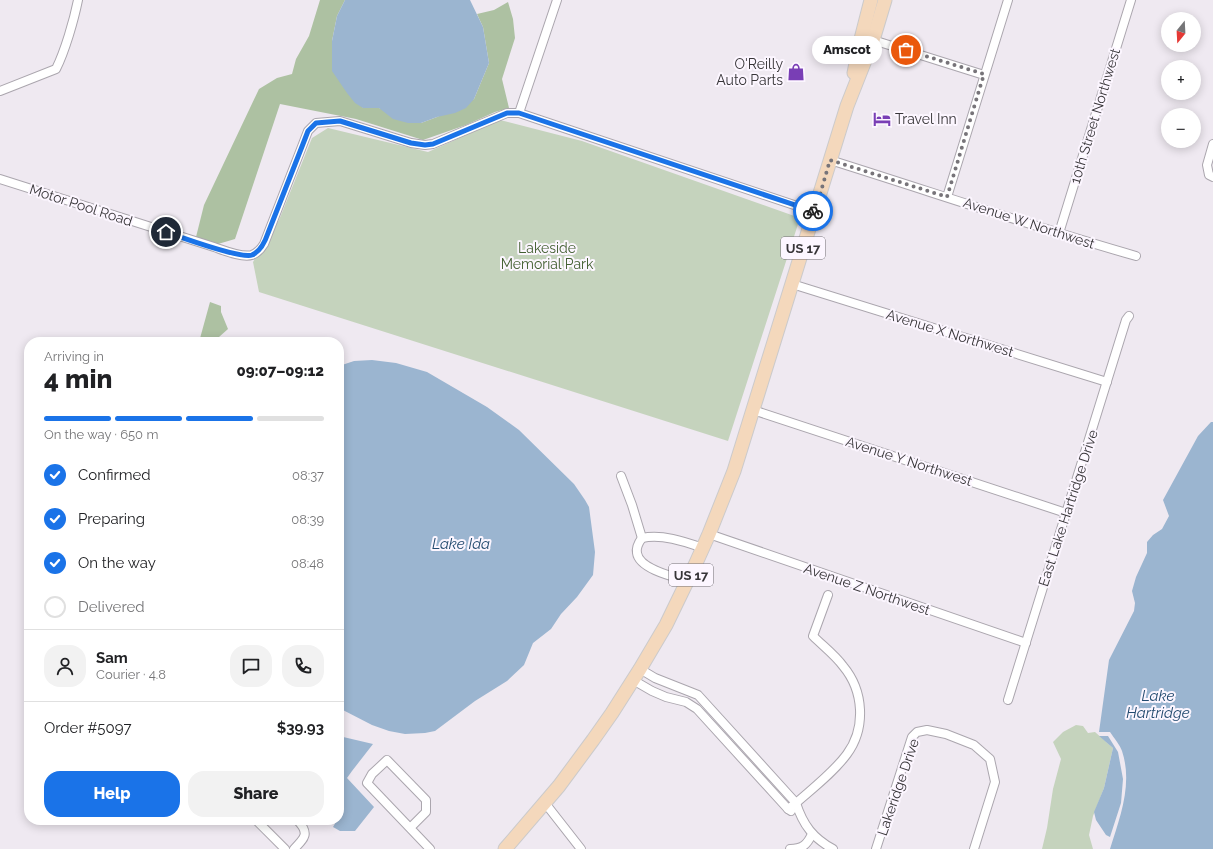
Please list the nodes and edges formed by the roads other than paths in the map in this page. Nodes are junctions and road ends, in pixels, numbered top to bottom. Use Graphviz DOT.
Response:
graph roads {
  1 [pos="78,0"];
  2 [pos="557,0"];
  3 [pos="871,0"];
  4 [pos="875,0"];
  5 [pos="885,0"];
  6 [pos="1008,0"];
  7 [pos="1132,0"];
  8 [pos="867,40"];
  9 [pos="984,74"];
  10 [pos="0,91"];
  11 [pos="519,113"];
  12 [pos="1213,144"];
  13 [pos="830,160"];
  14 [pos="1211,176"];
  15 [pos="0,179"];
  16 [pos="947,197"];
  17 [pos="815,212"];
  18 [pos="1059,233"];
  19 [pos="1136,256"];
  20 [pos="792,284"];
  21 [pos="1129,316"];
  22 [pos="1107,382"];
  23 [pos="753,410"];
  24 [pos="621,476"];
  25 [pos="1066,513"];
  26 [pos="709,534"];
  27 [pos="642,538"];
  28 [pos="703,548"];
  29 [pos="688,581"];
  30 [pos="828,595"];
  31 [pos="1026,643"];
  32 [pos="640,668"];
  33 [pos="633,680"];
  34 [pos="1008,700"];
  35 [pos="745,747"];
  36 [pos="738,754"];
  37 [pos="545,803"];
  38 [pos="796,803"];
  39 [pos="788,809"];
  40 [pos="800,817"];
  41 [pos="261,825"];
  42 [pos="301,825"];
  43 [pos="410,828"];
  44 [pos="812,834"];
  45 [pos="285,849"];
  46 [pos="294,849"];
  47 [pos="430,849"];
  48 [pos="505,849"];
  49 [pos="582,849"];
  50 [pos="790,849"];
  51 [pos="834,849"];
  52 [pos="876,849"];
  53 [pos="974,849"];
  1 -- 10 [label="street"];
  2 -- 11 [label="street"];
  3 -- 8 [label="highway, US 17"];
  4 -- 8 [label="highway"];
  5 -- 8 [label="highway, US 17"];
  6 -- 9 [label="street"];
  7 -- 18 [label="street, 10th Street Northwest"];
  8 -- 9 [label="street"];
  8 -- 13 [label="highway, US 17"];
  9 -- 16 [label="street"];
  11 -- 15 [label="street, Motor Pool Road"];
  11 -- 17 [label="street, Motor Pool Road"];
  12 -- 14 [label="street"];
  13 -- 16 [label="street, Avenue W Northwest"];
  13 -- 17 [label="highway, US 17"];
  16 -- 18 [label="street, Avenue W Northwest"];
  17 -- 20 [label="highway, US 17"];
  18 -- 19 [label="street, Avenue W Northwest"];
  20 -- 22 [label="street, Avenue X Northwest"];
  20 -- 23 [label="highway, US 17"];
  21 -- 22 [label="street, East Lake Hartridge Drive"];
  22 -- 25 [label="street, East Lake Hartridge Drive"];
  23 -- 25 [label="street, Avenue Y Northwest"];
  23 -- 26 [label="highway, US 17"];
  24 -- 27 [label="street"];
  25 -- 31 [label="street, East Lake Hartridge Drive"];
  26 -- 28 [label="highway, US 17"];
  26 -- 31 [label="street, Avenue Z Northwest"];
  27 -- 28 [label="street"];
  27 -- 29 [label="street"];
  28 -- 29 [label="highway, US 17"];
  29 -- 32 [label="highway, US 17"];
  30 -- 38 [label="street"];
  31 -- 34 [label="street, East Lake Hartridge Drive"];
  32 -- 33 [label="highway, US 17"];
  32 -- 35 [label="street"];
  33 -- 36 [label="street"];
  33 -- 37 [label="highway, US 17"];
  35 -- 36 [label="street"];
  35 -- 38 [label="street"];
  36 -- 39 [label="street"];
  37 -- 48 [label="highway, US 17"];
  37 -- 49 [label="street"];
  38 -- 39 [label="street"];
  38 -- 40 [label="street"];
  39 -- 40 [label="street"];
  40 -- 44 [label="street"];
  41 -- 45 [label="street"];
  42 -- 46 [label="street"];
  43 -- 43 [label="street"];
  43 -- 47 [label="street"];
  44 -- 50 [label="street"];
  44 -- 51 [label="street"];
  52 -- 53 [label="street, Lakeridge Drive"];
}
